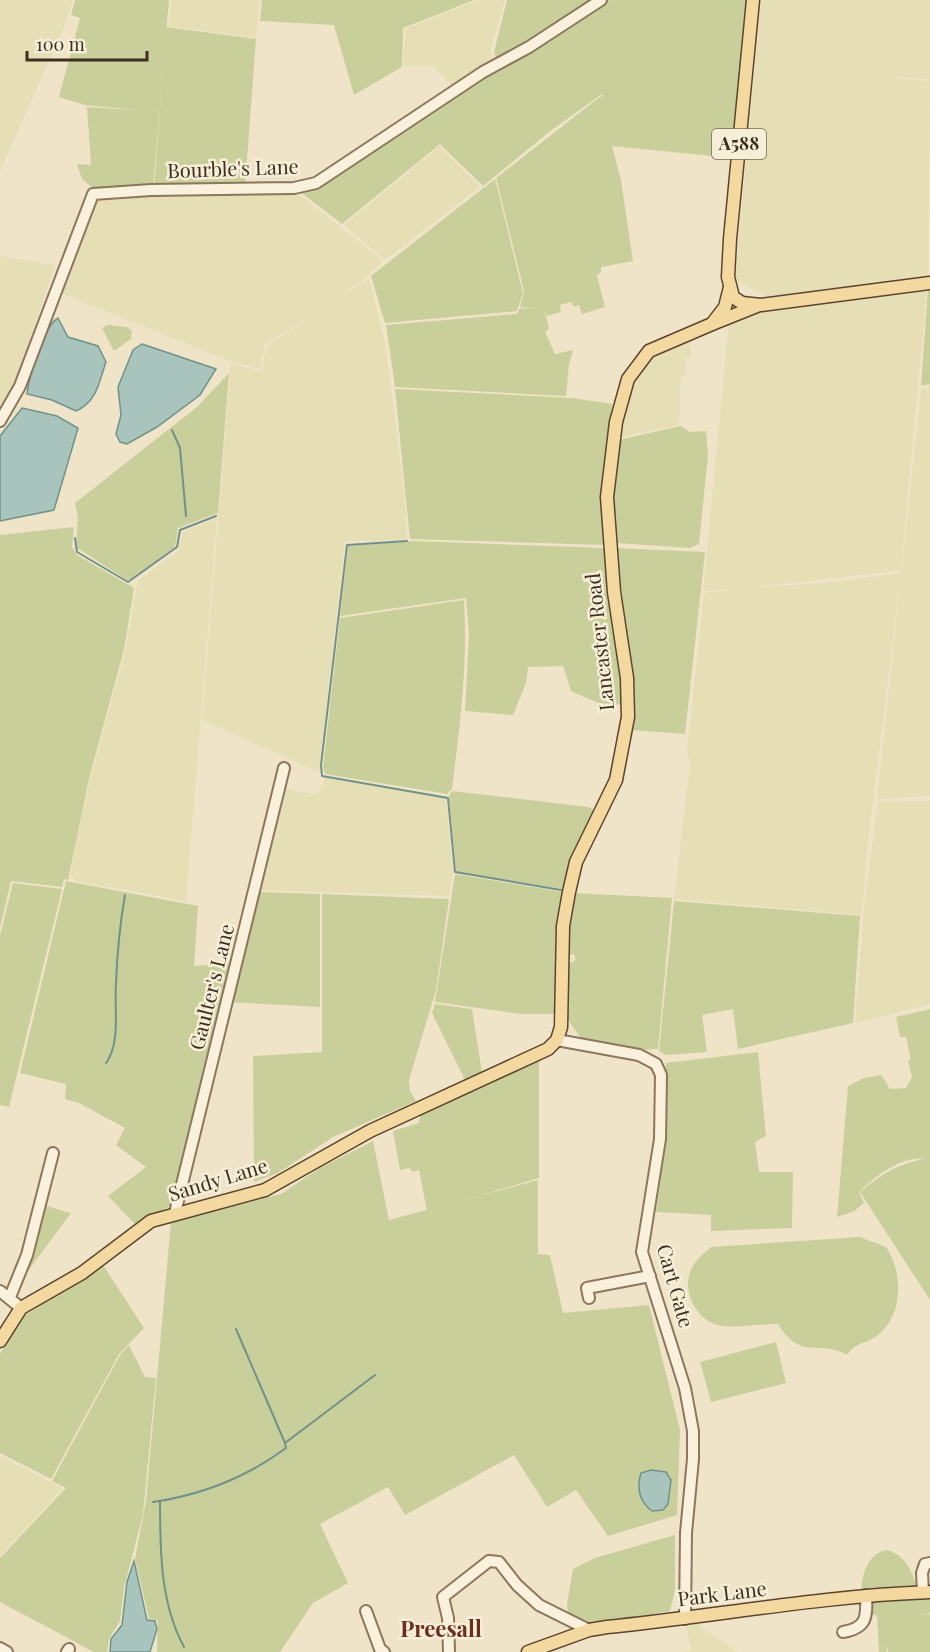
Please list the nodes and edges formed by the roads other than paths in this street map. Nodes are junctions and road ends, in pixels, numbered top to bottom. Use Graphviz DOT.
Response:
graph roads {
  1 [pos="601,0"];
  2 [pos="753,0"];
  3 [pos="930,283"];
  4 [pos="730,287"];
  5 [pos="761,304"];
  6 [pos="712,324"];
  7 [pos="0,421"];
  8 [pos="284,768"];
  9 [pos="557,1040"];
  10 [pos="53,1153"];
  11 [pos="175,1214"];
  12 [pos="650,1276"];
  13 [pos="0,1291"];
  14 [pos="10,1297"];
  15 [pos="589,1298"];
  16 [pos="21,1308"];
  17 [pos="0,1341"];
  18 [pos="930,1563"];
  19 [pos="927,1592"];
  20 [pos="866,1595"];
  21 [pos="366,1611"];
  22 [pos="685,1619"];
  23 [pos="589,1629"];
  24 [pos="843,1632"];
  25 [pos="0,1648"];
  26 [pos="380,1651"];
  27 [pos="7,1652"];
  28 [pos="449,1652"];
  29 [pos="528,1652"];
  1 -- 7 [label="street, Bourble's Lane"];
  2 -- 4 [label="main road, A588"];
  3 -- 5 [label="main road"];
  4 -- 5 [label="main road"];
  4 -- 6 [label="main road"];
  5 -- 6 [label="main road, Lancaster Road"];
  6 -- 9 [label="main road, Lancaster Road"];
  8 -- 11 [label="street, Gaulter's Lane"];
  9 -- 11 [label="main road, Sandy Lane"];
  9 -- 12 [label="street, Cart Gate"];
  10 -- 14 [label="street"];
  11 -- 16 [label="main road, Sandy Lane"];
  12 -- 15 [label="street"];
  12 -- 22 [label="street, Cart Gate"];
  13 -- 14 [label="street"];
  14 -- 16 [label="street"];
  16 -- 17 [label="main road, Sandy Lane"];
  18 -- 19 [label="street, Park Lane"];
  19 -- 20 [label="main road, Park Lane"];
  20 -- 22 [label="main road, Park Lane"];
  20 -- 24 [label="street"];
  21 -- 26 [label="street"];
  22 -- 23 [label="main road, Park Lane"];
  23 -- 28 [label="street"];
  23 -- 29 [label="main road, Park Lane"];
  25 -- 27 [label="street"];
}
